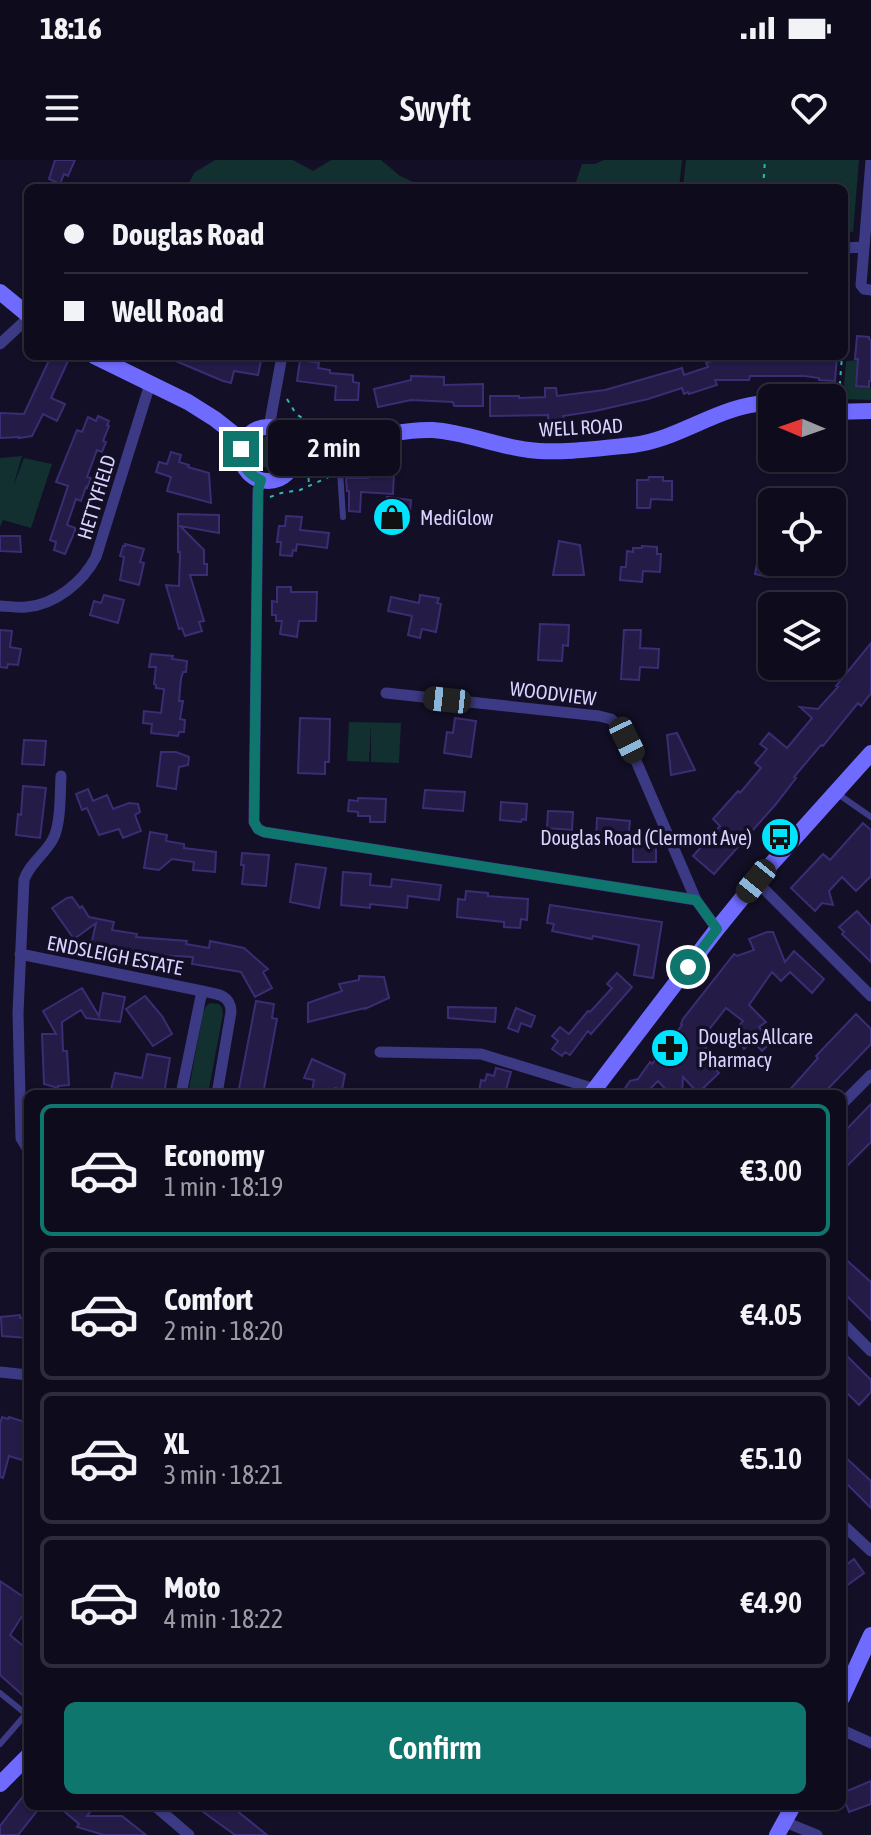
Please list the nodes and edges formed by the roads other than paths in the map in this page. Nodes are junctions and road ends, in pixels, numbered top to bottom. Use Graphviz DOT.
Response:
graph roads {
  1 [pos="871,161"];
  2 [pos="870,195"];
  3 [pos="854,247"];
  4 [pos="871,290"];
  5 [pos="0,292"];
  6 [pos="24,313"];
  7 [pos="24,321"];
  8 [pos="0,344"];
  9 [pos="102,360"];
  10 [pos="281,360"];
  11 [pos="150,384"];
  12 [pos="758,403"];
  13 [pos="871,411"];
  14 [pos="846,412"];
  15 [pos="269,427"];
  16 [pos="244,442"];
  17 [pos="337,447"];
  18 [pos="302,455"];
  19 [pos="261,480"];
  20 [pos="343,517"];
  21 [pos="0,606"];
  22 [pos="386,693"];
  23 [pos="871,753"];
  24 [pos="61,776"];
  25 [pos="836,793"];
  26 [pos="871,817"];
  27 [pos="756,881"];
  28 [pos="696,900"];
  29 [pos="717,929"];
  30 [pos="20,954"];
  31 [pos="202,991"];
  32 [pos="871,996"];
  33 [pos="380,1052"];
  34 [pos="871,1075"];
  35 [pos="182,1090"];
  36 [pos="218,1090"];
  37 [pos="592,1090"];
  38 [pos="599,1090"];
  39 [pos="846,1100"];
  40 [pos="24,1143"];
  41 [pos="846,1326"];
  42 [pos="871,1351"];
  43 [pos="0,1372"];
  44 [pos="24,1375"];
  45 [pos="846,1528"];
  46 [pos="871,1551"];
  47 [pos="871,1635"];
  48 [pos="846,1689"];
  49 [pos="0,1693"];
  50 [pos="24,1713"];
  51 [pos="24,1719"];
  52 [pos="846,1732"];
  53 [pos="871,1743"];
  54 [pos="0,1744"];
  55 [pos="24,1760"];
  56 [pos="0,1784"];
  57 [pos="160,1810"];
  58 [pos="791,1810"];
  59 [pos="781,1828"];
  60 [pos="189,1835"];
  61 [pos="817,1835"];
  1 -- 2 [label="street"];
  2 -- 3 [label="street"];
  3 -- 4 [label="street"];
  5 -- 6 [label="main road"];
  7 -- 8 [label="street"];
  9 -- 11 [label="main road"];
  10 -- 15 [label="street"];
  11 -- 16 [label="main road"];
  11 -- 21 [label="street, HETTYFIELD"];
  12 -- 17 [label="main road, WELL ROAD"];
  13 -- 14 [label="main road"];
  15 -- 16 [label="main road"];
  15 -- 18 [label="main road"];
  16 -- 19 [label="main road"];
  17 -- 18 [label="main road, WELL ROAD"];
  17 -- 20 [label="lane"];
  18 -- 19 [label="main road"];
  19 -- 28 [label="street"];
  22 -- 28 [label="street, WOODVIEW"];
  23 -- 25 [label="main road"];
  24 -- 30 [label="street, ENDSLEIGH ESTATE"];
  25 -- 26 [label="lane"];
  25 -- 27 [label="main road"];
  27 -- 29 [label="main road"];
  27 -- 32 [label="street"];
  28 -- 29 [label="street"];
  29 -- 38 [label="main road"];
  30 -- 31 [label="street, ENDSLEIGH ESTATE"];
  30 -- 40 [label="street, ENDSLEIGH ESTATE"];
  31 -- 35 [label="street, ENDSLEIGH ESTATE"];
  31 -- 36 [label="street, ENDSLEIGH ESTATE"];
  33 -- 37 [label="street"];
  34 -- 39 [label="street"];
  41 -- 42 [label="street"];
  43 -- 44 [label="street"];
  45 -- 46 [label="street"];
  47 -- 48 [label="main road"];
  49 -- 50 [label="lane"];
  51 -- 54 [label="lane"];
  52 -- 53 [label="street"];
  55 -- 56 [label="main road"];
  57 -- 60 [label="street"];
  58 -- 59 [label="main road"];
  59 -- 61 [label="street"];
}
